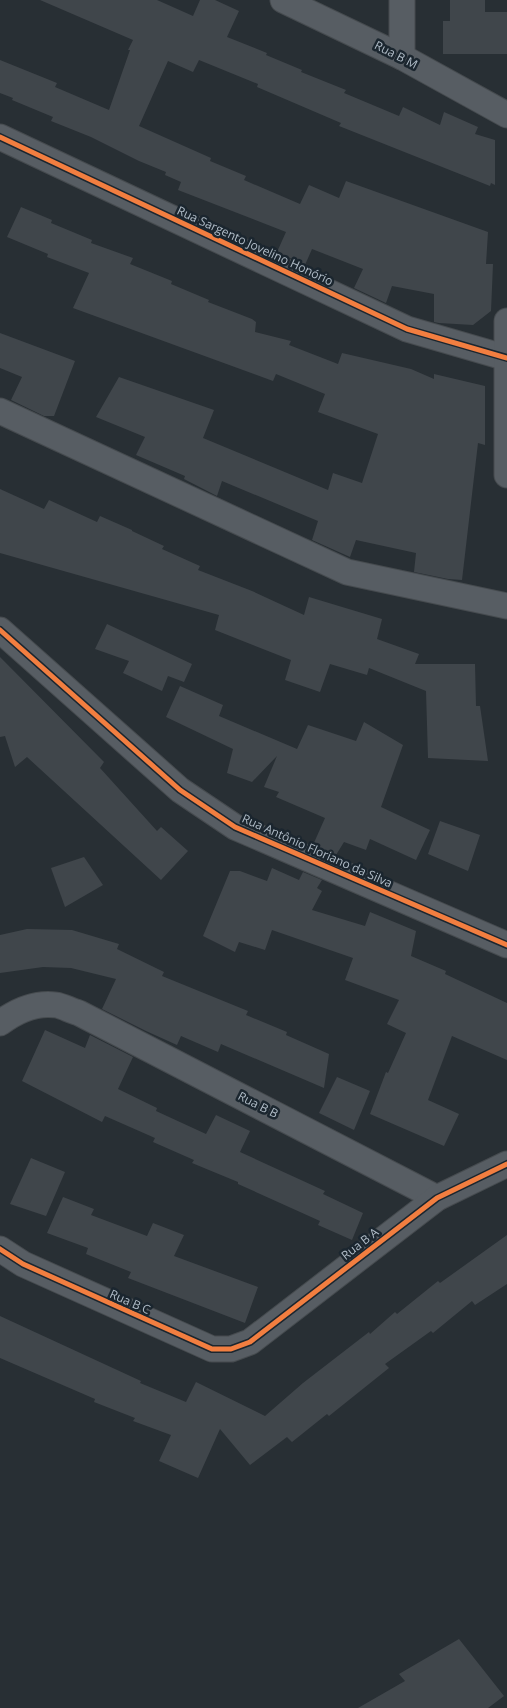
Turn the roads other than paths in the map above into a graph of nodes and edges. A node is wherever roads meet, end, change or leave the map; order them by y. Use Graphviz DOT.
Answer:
graph roads {
  1 [pos="283,0"];
  2 [pos="402,0"];
  3 [pos="402,58"];
  4 [pos="507,115"];
  5 [pos="0,137"];
  6 [pos="507,321"];
  7 [pos="507,358"];
  8 [pos="0,411"];
  9 [pos="507,475"];
  10 [pos="507,606"];
  11 [pos="0,630"];
  12 [pos="507,945"];
  13 [pos="0,1023"];
  14 [pos="507,1164"];
  15 [pos="437,1198"];
  16 [pos="0,1250"];
  17 [pos="231,1349"];
  1 -- 3 [label="street, Rua B M"];
  2 -- 3 [label="street"];
  3 -- 4 [label="street, Rua B M"];
  5 -- 7 [label="street, Rua Sargento Jovelino Honório"];
  6 -- 7 [label="street"];
  7 -- 9 [label="street"];
  8 -- 10 [label="street"];
  11 -- 12 [label="street, Rua Antônio Floriano da Silva"];
  13 -- 15 [label="street, Rua B B"];
  14 -- 15 [label="street, Rua B A"];
  15 -- 17 [label="street, Rua B A"];
  16 -- 17 [label="street, Rua B C"];
}
